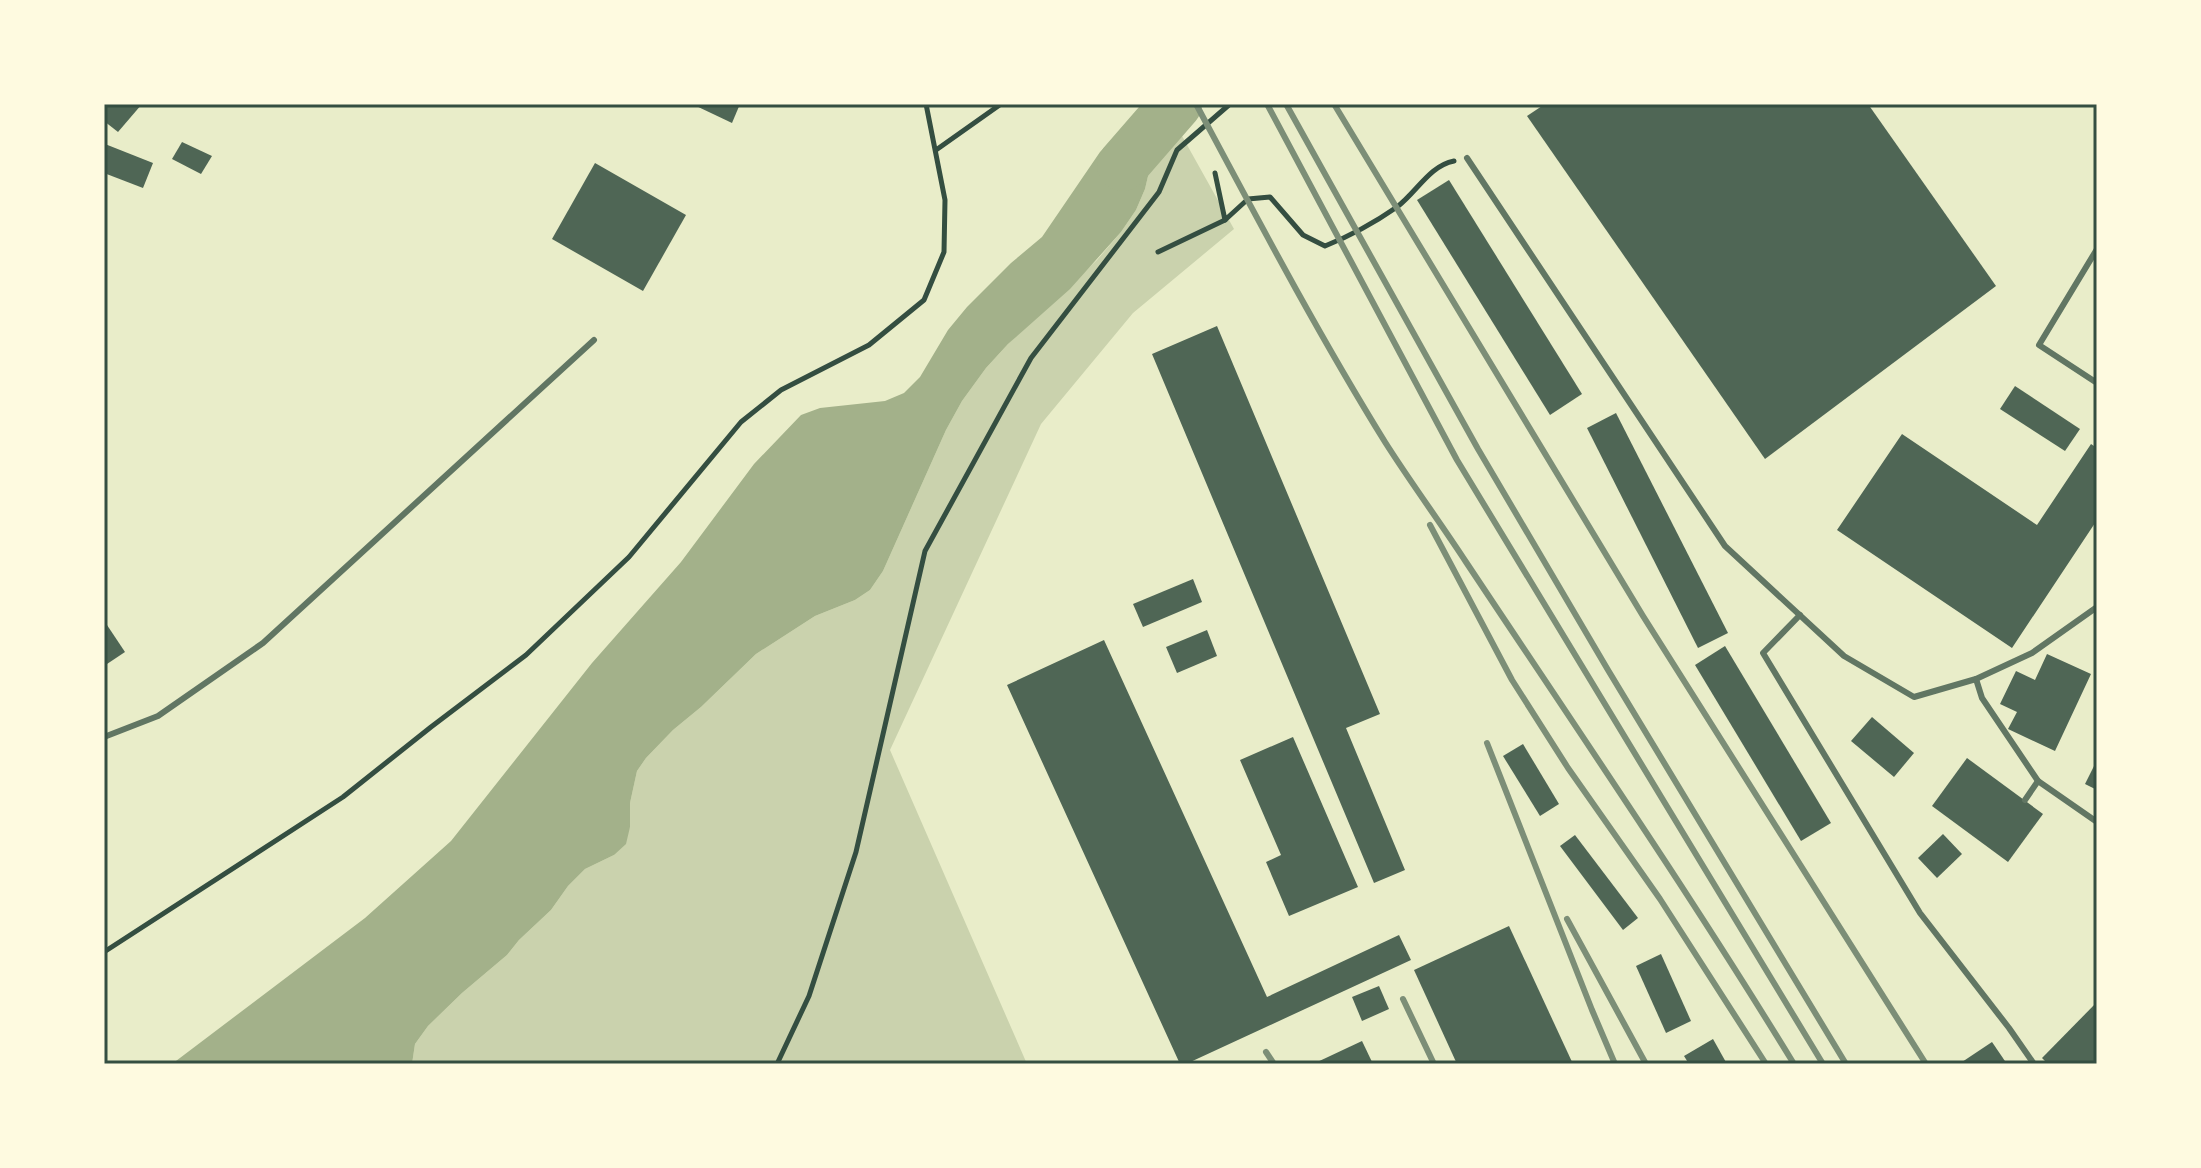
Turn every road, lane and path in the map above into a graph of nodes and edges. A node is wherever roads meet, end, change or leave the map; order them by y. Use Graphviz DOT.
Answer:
graph roads {
  1 [pos="926,104"];
  2 [pos="1001,104"];
  3 [pos="1230,104"];
  4 [pos="936,150"];
  5 [pos="1467,158"];
  6 [pos="1215,173"];
  7 [pos="1225,220"];
  8 [pos="2097,249"];
  9 [pos="1158,252"];
  10 [pos="594,340"];
  11 [pos="2097,383"];
  12 [pos="2097,607"];
  13 [pos="1800,615"];
  14 [pos="1976,679"];
  15 [pos="104,737"];
  16 [pos="2038,781"];
  17 [pos="2025,800"];
  18 [pos="2097,822"];
  19 [pos="104,952"];
  20 [pos="777,1064"];
  21 [pos="2034,1064"];
  1 -- 4 [label="path"];
  2 -- 4 [label="path"];
  3 -- 20 [label="path"];
  4 -- 19 [label="path"];
  5 -- 7 [label="path"];
  5 -- 13 [label="lane"];
  6 -- 7 [label="path"];
  7 -- 9 [label="path"];
  8 -- 11 [label="lane"];
  10 -- 15 [label="lane"];
  12 -- 14 [label="lane"];
  13 -- 14 [label="lane"];
  13 -- 21 [label="lane"];
  14 -- 16 [label="lane"];
  16 -- 17 [label="lane"];
  16 -- 18 [label="lane"];
}
